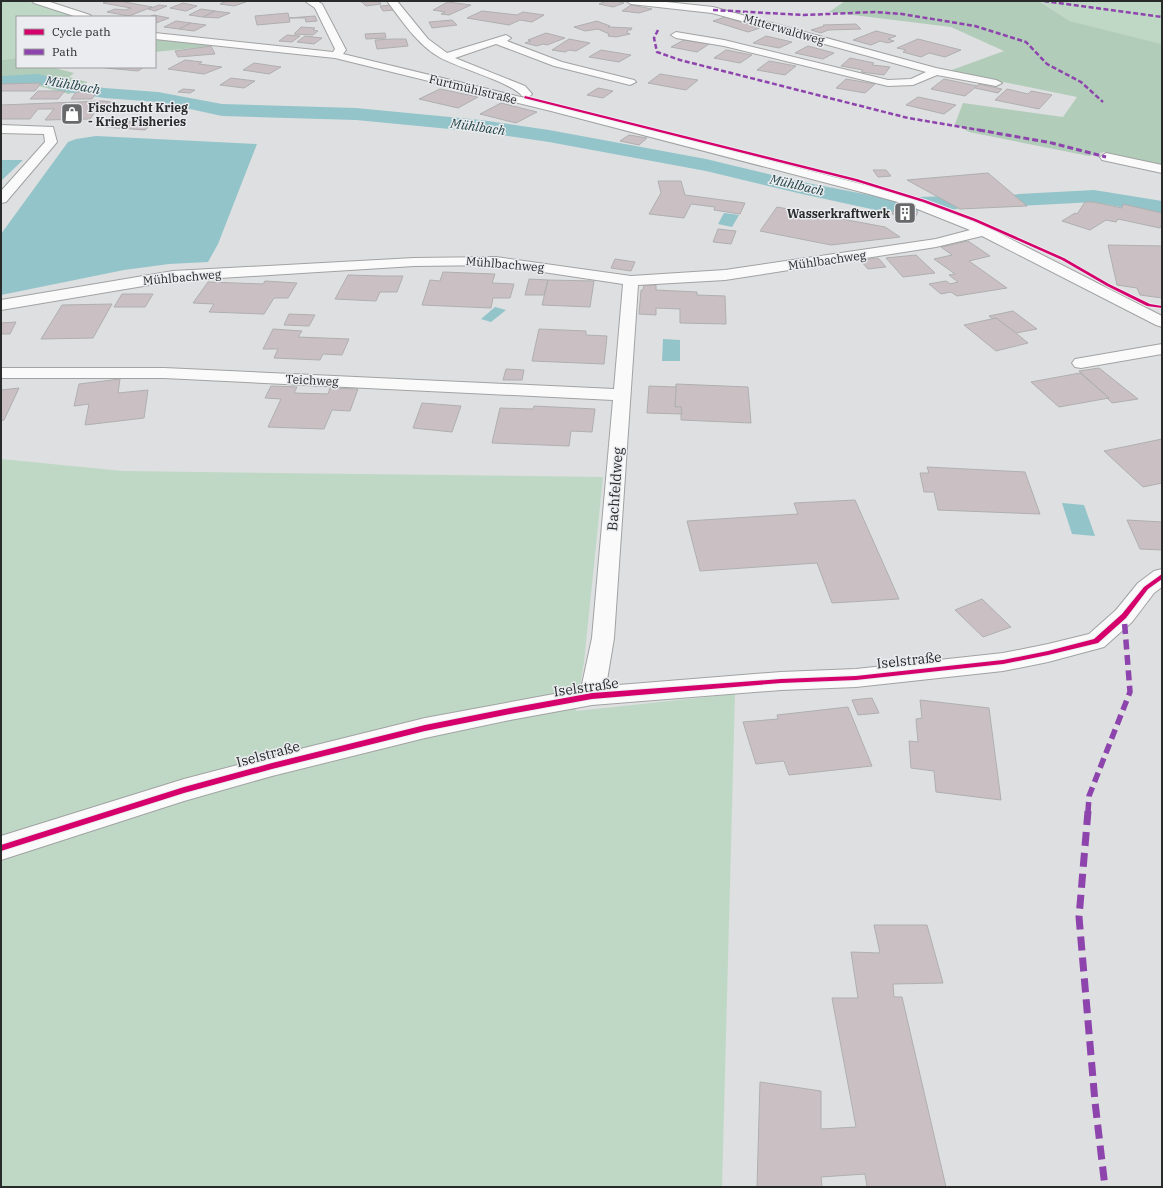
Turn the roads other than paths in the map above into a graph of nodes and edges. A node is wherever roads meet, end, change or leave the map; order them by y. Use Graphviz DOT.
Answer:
graph roads {
  1 [pos="37,1"];
  2 [pos="310,1"];
  3 [pos="392,1"];
  4 [pos="631,1"];
  5 [pos="84,16"];
  6 [pos="676,35"];
  7 [pos="156,36"];
  8 [pos="335,55"];
  9 [pos="446,58"];
  10 [pos="935,71"];
  11 [pos="630,82"];
  12 [pos="996,83"];
  13 [pos="520,100"];
  14 [pos="1,129"];
  15 [pos="1106,157"];
  16 [pos="1162,169"];
  17 [pos="1,199"];
  18 [pos="984,231"];
  19 [pos="631,281"];
  20 [pos="1,305"];
  21 [pos="1160,320"];
  22 [pos="1162,349"];
  23 [pos="1082,363"];
  24 [pos="1,373"];
  25 [pos="622,395"];
  26 [pos="1162,576"];
  27 [pos="592,696"];
  28 [pos="1,848"];
  1 -- 5 [label="street"];
  2 -- 8 [label="street"];
  3 -- 9 [label="street"];
  4 -- 10 [label="street, Mitterwaldweg"];
  6 -- 10 [label="street, Mitterwaldweg"];
  7 -- 8 [label="street, Furtmühlstraße"];
  8 -- 13 [label="street, Furtmühlstraße"];
  9 -- 11 [label="street"];
  9 -- 13 [label="street"];
  10 -- 12 [label="street, Mitterwaldweg"];
  13 -- 18 [label="street, Furtmühlstraße"];
  14 -- 17 [label="street"];
  15 -- 16 [label="street"];
  18 -- 19 [label="street, Mühlbachweg"];
  18 -- 21 [label="street, Furtmühlstraße"];
  19 -- 20 [label="street, Mühlbachweg"];
  19 -- 25 [label="street, Bachfeldweg"];
  22 -- 23 [label="street"];
  24 -- 25 [label="street, Teichweg"];
  25 -- 27 [label="street, Bachfeldweg"];
  26 -- 27 [label="street, Iselstraße"];
  27 -- 28 [label="street, Iselstraße"];
}
